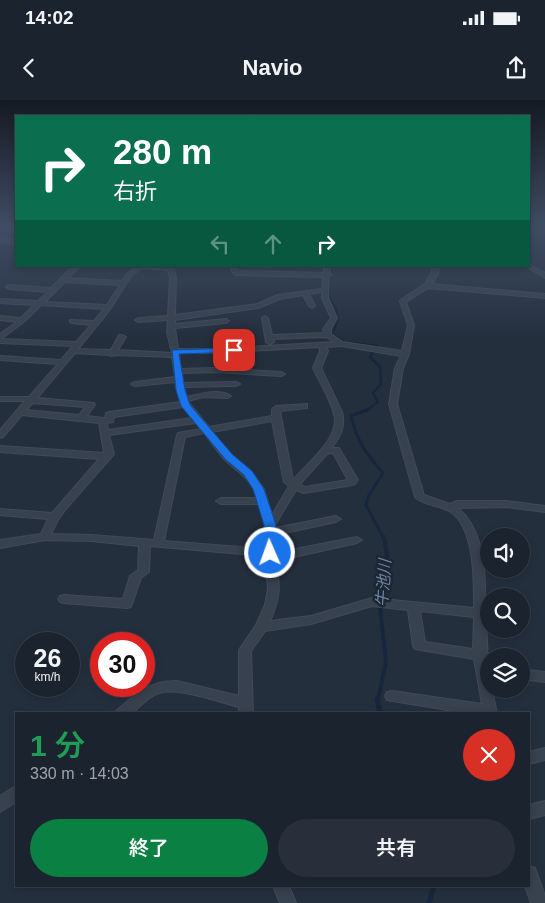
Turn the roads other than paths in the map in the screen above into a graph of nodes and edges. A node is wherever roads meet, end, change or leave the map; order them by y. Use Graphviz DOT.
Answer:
graph roads {
  1 [pos="76,267"];
  2 [pos="138,267"];
  3 [pos="171,267"];
  4 [pos="234,267"];
  5 [pos="327,267"];
  6 [pos="436,267"];
  7 [pos="530,267"];
  8 [pos="249,269"];
  9 [pos="328,275"];
  10 [pos="545,276"];
  11 [pos="64,280"];
  12 [pos="124,283"];
  13 [pos="429,286"];
  14 [pos="9,287"];
  15 [pos="53,290"];
  16 [pos="326,290"];
  17 [pos="305,292"];
  18 [pos="545,296"];
  19 [pos="0,301"];
  20 [pos="40,304"];
  21 [pos="312,306"];
  22 [pos="109,307"];
  23 [pos="0,318"];
  24 [pos="265,318"];
  25 [pos="23,320"];
  26 [pos="138,320"];
  27 [pos="72,321"];
  28 [pos="226,321"];
  29 [pos="171,322"];
  30 [pos="95,323"];
  31 [pos="52,334"];
  32 [pos="328,335"];
  33 [pos="122,337"];
  34 [pos="269,337"];
  35 [pos="1,338"];
  36 [pos="44,343"];
  37 [pos="342,344"];
  38 [pos="322,345"];
  39 [pos="272,347"];
  40 [pos="75,348"];
  41 [pos="175,353"];
  42 [pos="112,354"];
  43 [pos="405,354"];
  44 [pos="0,358"];
  45 [pos="64,362"];
  46 [pos="281,374"];
  47 [pos="179,378"];
  48 [pos="135,384"];
  49 [pos="236,384"];
  50 [pos="227,396"];
  51 [pos="0,398"];
  52 [pos="30,400"];
  53 [pos="184,402"];
  54 [pos="304,406"];
  55 [pos="19,412"];
  56 [pos="81,418"];
  57 [pos="276,418"];
  58 [pos="198,420"];
  59 [pos="103,422"];
  60 [pos="207,430"];
  61 [pos="1,433"];
  62 [pos="104,433"];
  63 [pos="0,449"];
  64 [pos="324,452"];
  65 [pos="106,457"];
  66 [pos="294,486"];
  67 [pos="262,501"];
  68 [pos="221,502"];
  69 [pos="451,507"];
  70 [pos="545,509"];
  71 [pos="0,512"];
  72 [pos="55,516"];
  73 [pos="336,519"];
  74 [pos="269,529"];
  75 [pos="45,537"];
  76 [pos="356,540"];
  77 [pos="145,543"];
  78 [pos="0,544"];
  79 [pos="158,544"];
  80 [pos="270,556"];
  81 [pos="64,599"];
  82 [pos="414,607"];
  83 [pos="480,612"];
  84 [pos="261,627"];
  85 [pos="480,656"];
  86 [pos="530,676"];
  87 [pos="545,678"];
  88 [pos="392,696"];
  89 [pos="488,698"];
  90 [pos="246,708"];
  91 [pos="124,712"];
  92 [pos="490,712"];
  93 [pos="545,754"];
  94 [pos="530,758"];
  95 [pos="15,794"];
  96 [pos="0,805"];
  97 [pos="545,808"];
  98 [pos="530,812"];
  99 [pos="530,877"];
  100 [pos="282,887"];
  101 [pos="288,903"];
  102 [pos="538,903"];
  1 -- 11 [label="street"];
  2 -- 3 [label="street"];
  2 -- 12 [label="street"];
  3 -- 29 [label="street"];
  4 -- 8 [label="street"];
  5 -- 9 [label="street"];
  6 -- 13 [label="street"];
  7 -- 10 [label="street"];
  8 -- 9 [label="street"];
  9 -- 16 [label="street"];
  11 -- 12 [label="street"];
  11 -- 15 [label="street"];
  12 -- 22 [label="street"];
  13 -- 18 [label="street"];
  13 -- 43 [label="street"];
  14 -- 15 [label="street"];
  15 -- 20 [label="street"];
  16 -- 17 [label="street"];
  16 -- 32 [label="street"];
  17 -- 21 [label="street"];
  17 -- 29 [label="street"];
  19 -- 20 [label="street"];
  20 -- 22 [label="street"];
  20 -- 25 [label="street"];
  22 -- 30 [label="street"];
  23 -- 25 [label="street"];
  24 -- 34 [label="street"];
  25 -- 35 [label="street"];
  26 -- 29 [label="street"];
  27 -- 30 [label="street"];
  28 -- 29 [label="street"];
  29 -- 41 [label="street"];
  30 -- 40 [label="street"];
  31 -- 36 [label="street"];
  32 -- 34 [label="street"];
  32 -- 37 [label="street"];
  33 -- 42 [label="street"];
  34 -- 39 [label="street"];
  35 -- 36 [label="street"];
  36 -- 40 [label="street"];
  37 -- 38 [label="street"];
  37 -- 43 [label="street"];
  38 -- 39 [label="street"];
  38 -- 64 [label="street"];
  39 -- 41 [label="street"];
  40 -- 42 [label="street"];
  40 -- 45 [label="street"];
  41 -- 42 [label="street"];
  41 -- 47 [label="street"];
  43 -- 69 [label="street"];
  44 -- 45 [label="street"];
  45 -- 52 [label="street"];
  46 -- 47 [label="street"];
  47 -- 48 [label="street"];
  47 -- 49 [label="street"];
  47 -- 53 [label="street"];
  50 -- 53 [label="street"];
  51 -- 52 [label="street"];
  52 -- 55 [label="street"];
  52 -- 56 [label="street"];
  53 -- 58 [label="street"];
  53 -- 59 [label="street"];
  54 -- 57 [label="street"];
  55 -- 56 [label="street"];
  55 -- 61 [label="street"];
  56 -- 59 [label="street"];
  57 -- 60 [label="street"];
  57 -- 66 [label="street"];
  58 -- 60 [label="street"];
  58 -- 62 [label="street"];
  59 -- 62 [label="street"];
  60 -- 67 [label="street"];
  60 -- 79 [label="street"];
  62 -- 65 [label="street"];
  63 -- 65 [label="street"];
  64 -- 66 [label="street"];
  64 -- 66 [label="street"];
  65 -- 72 [label="street"];
  66 -- 74 [label="street"];
  67 -- 68 [label="street"];
  67 -- 74 [label="street"];
  69 -- 70 [label="street"];
  69 -- 83 [label="street"];
  71 -- 72 [label="street"];
  72 -- 75 [label="street"];
  73 -- 74 [label="street"];
  74 -- 80 [label="street"];
  75 -- 77 [label="street"];
  75 -- 78 [label="street"];
  76 -- 80 [label="street"];
  77 -- 79 [label="street"];
  77 -- 81 [label="street"];
  79 -- 80 [label="street"];
  80 -- 84 [label="street"];
  82 -- 83 [label="street"];
  82 -- 84 [label="street"];
  82 -- 85 [label="street"];
  84 -- 90 [label="street"];
  86 -- 87 [label="street"];
  88 -- 92 [label="street"];
  89 -- 92 [label="street"];
  90 -- 91 [label="street"];
  93 -- 94 [label="street"];
  95 -- 96 [label="street"];
  97 -- 98 [label="street"];
  99 -- 102 [label="street"];
  100 -- 101 [label="street"];
}
